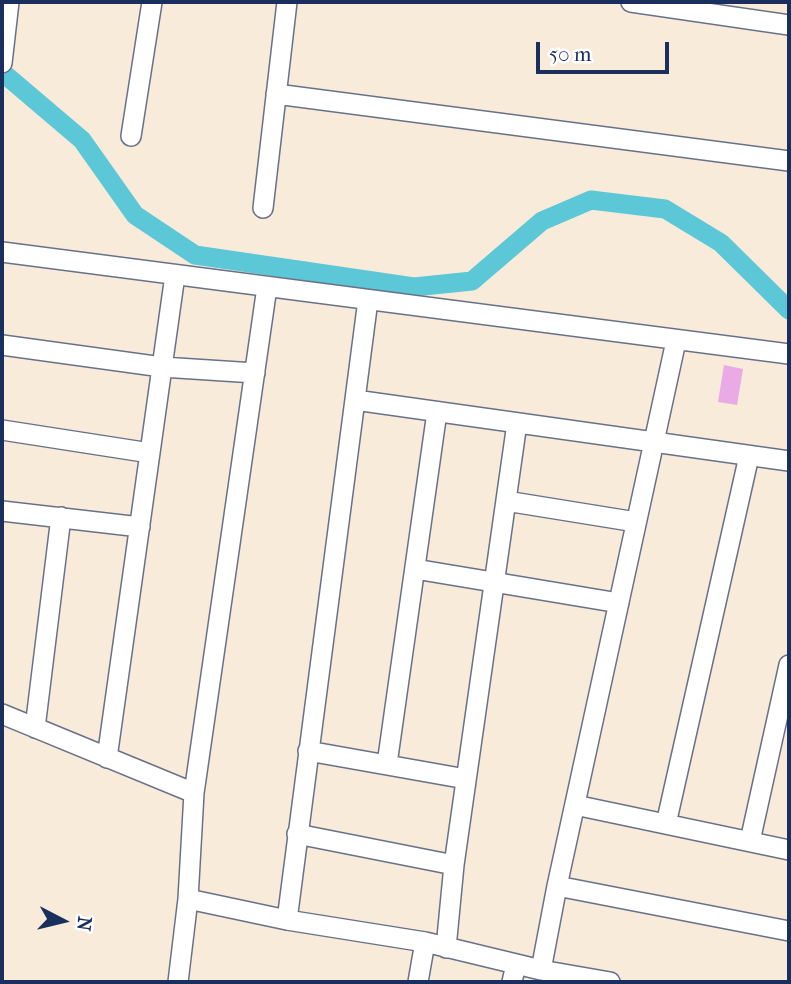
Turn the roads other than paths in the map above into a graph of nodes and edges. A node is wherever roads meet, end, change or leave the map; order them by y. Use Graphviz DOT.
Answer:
graph roads {
  1 [pos="9,2"];
  2 [pos="152,2"];
  3 [pos="287,2"];
  4 [pos="631,2"];
  5 [pos="691,6"];
  6 [pos="789,24"];
  7 [pos="2,63"];
  8 [pos="276,94"];
  9 [pos="131,136"];
  10 [pos="789,161"];
  11 [pos="263,208"];
  12 [pos="2,253"];
  13 [pos="175,275"];
  14 [pos="267,287"];
  15 [pos="368,300"];
  16 [pos="676,341"];
  17 [pos="2,345"];
  18 [pos="789,354"];
  19 [pos="162,366"];
  20 [pos="255,373"];
  21 [pos="355,400"];
  22 [pos="437,412"];
  23 [pos="517,424"];
  24 [pos="2,430"];
  25 [pos="654,443"];
  26 [pos="150,453"];
  27 [pos="748,456"];
  28 [pos="789,461"];
  29 [pos="506,501"];
  30 [pos="2,511"];
  31 [pos="61,517"];
  32 [pos="636,522"];
  33 [pos="140,527"];
  34 [pos="415,569"];
  35 [pos="495,582"];
  36 [pos="619,603"];
  37 [pos="789,665"];
  38 [pos="2,714"];
  39 [pos="35,728"];
  40 [pos="308,751"];
  41 [pos="107,758"];
  42 [pos="387,764"];
  43 [pos="466,779"];
  44 [pos="194,793"];
  45 [pos="575,804"];
  46 [pos="666,824"];
  47 [pos="297,834"];
  48 [pos="750,841"];
  49 [pos="789,850"];
  50 [pos="454,865"];
  51 [pos="557,886"];
  52 [pos="188,899"];
  53 [pos="288,920"];
  54 [pos="789,931"];
  55 [pos="425,942"];
  56 [pos="446,948"];
  57 [pos="541,970"];
  58 [pos="514,973"];
  59 [pos="178,982"];
  60 [pos="418,982"];
  61 [pos="610,982"];
  1 -- 7 [label="street"];
  2 -- 9 [label="street"];
  3 -- 8 [label="street"];
  4 -- 5 [label="street"];
  5 -- 6 [label="street"];
  8 -- 10 [label="street"];
  8 -- 11 [label="street"];
  12 -- 13 [label="street"];
  13 -- 14 [label="street"];
  13 -- 19 [label="street"];
  14 -- 15 [label="street"];
  14 -- 20 [label="street"];
  15 -- 16 [label="street"];
  15 -- 21 [label="street"];
  16 -- 18 [label="street"];
  16 -- 25 [label="street"];
  17 -- 19 [label="street"];
  19 -- 20 [label="street"];
  19 -- 26 [label="street"];
  20 -- 44 [label="street"];
  21 -- 22 [label="street"];
  21 -- 40 [label="street"];
  22 -- 23 [label="street"];
  22 -- 34 [label="street"];
  23 -- 25 [label="street"];
  23 -- 29 [label="street"];
  24 -- 26 [label="street"];
  25 -- 27 [label="street"];
  25 -- 32 [label="street"];
  26 -- 33 [label="street"];
  27 -- 28 [label="street"];
  27 -- 46 [label="street"];
  29 -- 32 [label="street"];
  29 -- 35 [label="street"];
  30 -- 31 [label="street"];
  31 -- 33 [label="street"];
  31 -- 39 [label="street"];
  32 -- 36 [label="street"];
  33 -- 41 [label="street"];
  34 -- 35 [label="street"];
  34 -- 42 [label="street"];
  35 -- 36 [label="street"];
  35 -- 43 [label="street"];
  36 -- 45 [label="street"];
  37 -- 48 [label="street"];
  38 -- 39 [label="street"];
  39 -- 41 [label="street"];
  40 -- 42 [label="street"];
  40 -- 47 [label="street"];
  41 -- 44 [label="street"];
  42 -- 43 [label="street"];
  43 -- 50 [label="street"];
  44 -- 52 [label="street"];
  45 -- 46 [label="street"];
  45 -- 51 [label="street"];
  46 -- 48 [label="street"];
  47 -- 50 [label="street"];
  47 -- 53 [label="street"];
  48 -- 49 [label="street"];
  50 -- 56 [label="street"];
  51 -- 54 [label="street"];
  51 -- 57 [label="street"];
  52 -- 53 [label="street"];
  52 -- 59 [label="street"];
  53 -- 55 [label="street"];
  55 -- 56 [label="street"];
  55 -- 60 [label="street"];
  56 -- 58 [label="street"];
  57 -- 58 [label="street"];
  57 -- 61 [label="street"];
}
